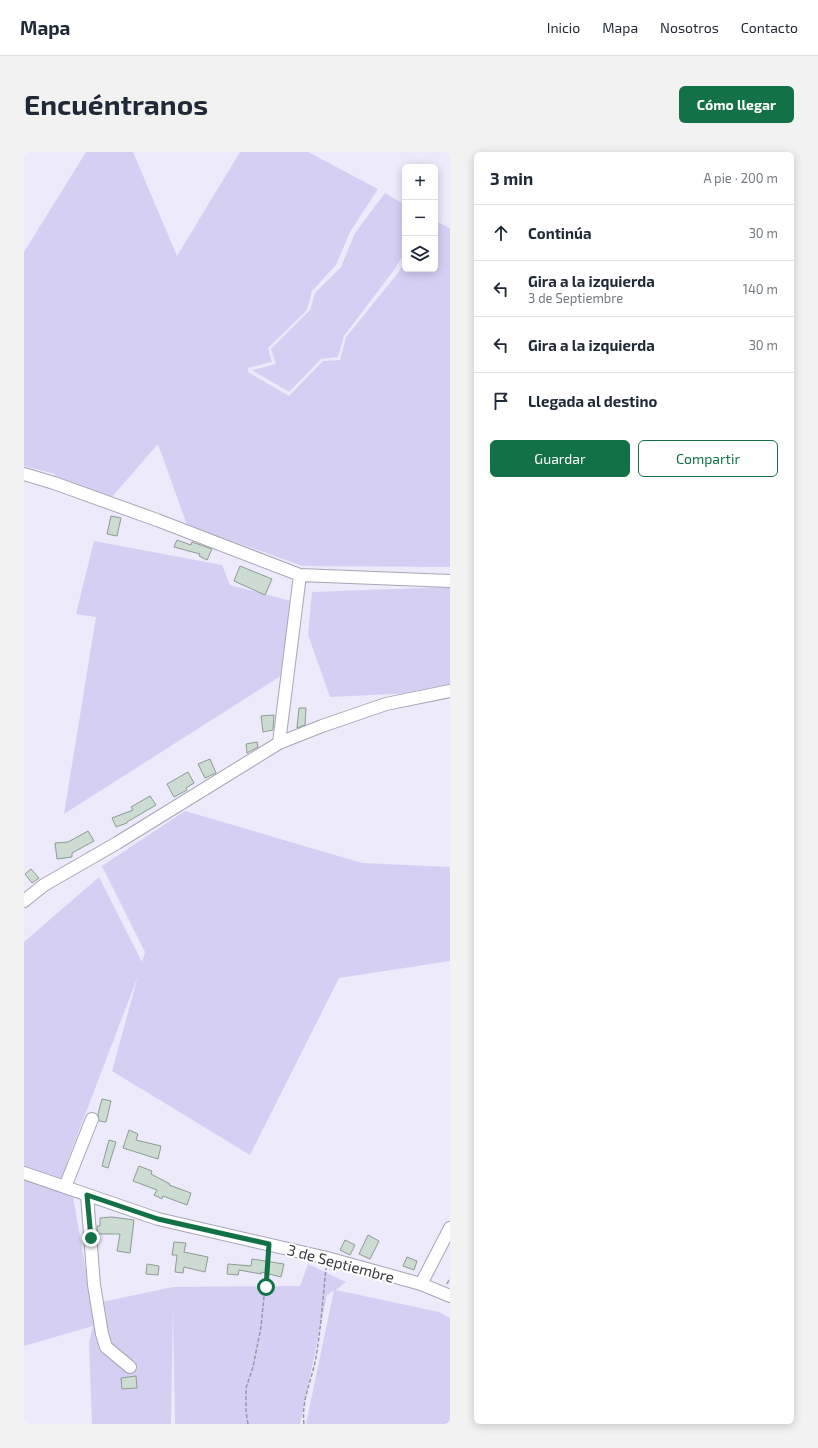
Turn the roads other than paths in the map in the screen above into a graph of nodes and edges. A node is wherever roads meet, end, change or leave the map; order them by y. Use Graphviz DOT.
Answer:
graph roads {
  1 [pos="24,474"];
  2 [pos="300,575"];
  3 [pos="450,581"];
  4 [pos="450,691"];
  5 [pos="279,743"];
  6 [pos="24,901"];
  7 [pos="92,1119"];
  8 [pos="24,1173"];
  9 [pos="65,1187"];
  10 [pos="87,1195"];
  11 [pos="450,1228"];
  12 [pos="421,1284"];
  13 [pos="450,1296"];
  14 [pos="130,1367"];
  1 -- 2 [label="street"];
  2 -- 3 [label="street"];
  2 -- 5 [label="street"];
  4 -- 5 [label="street"];
  5 -- 6 [label="street"];
  7 -- 9 [label="street"];
  8 -- 9 [label="street, 3 de Septiembre"];
  9 -- 10 [label="street, 3 de Septiembre"];
  10 -- 12 [label="street, 3 de Septiembre"];
  10 -- 14 [label="street"];
  11 -- 12 [label="street"];
  12 -- 13 [label="street, 3 de Septiembre"];
}
